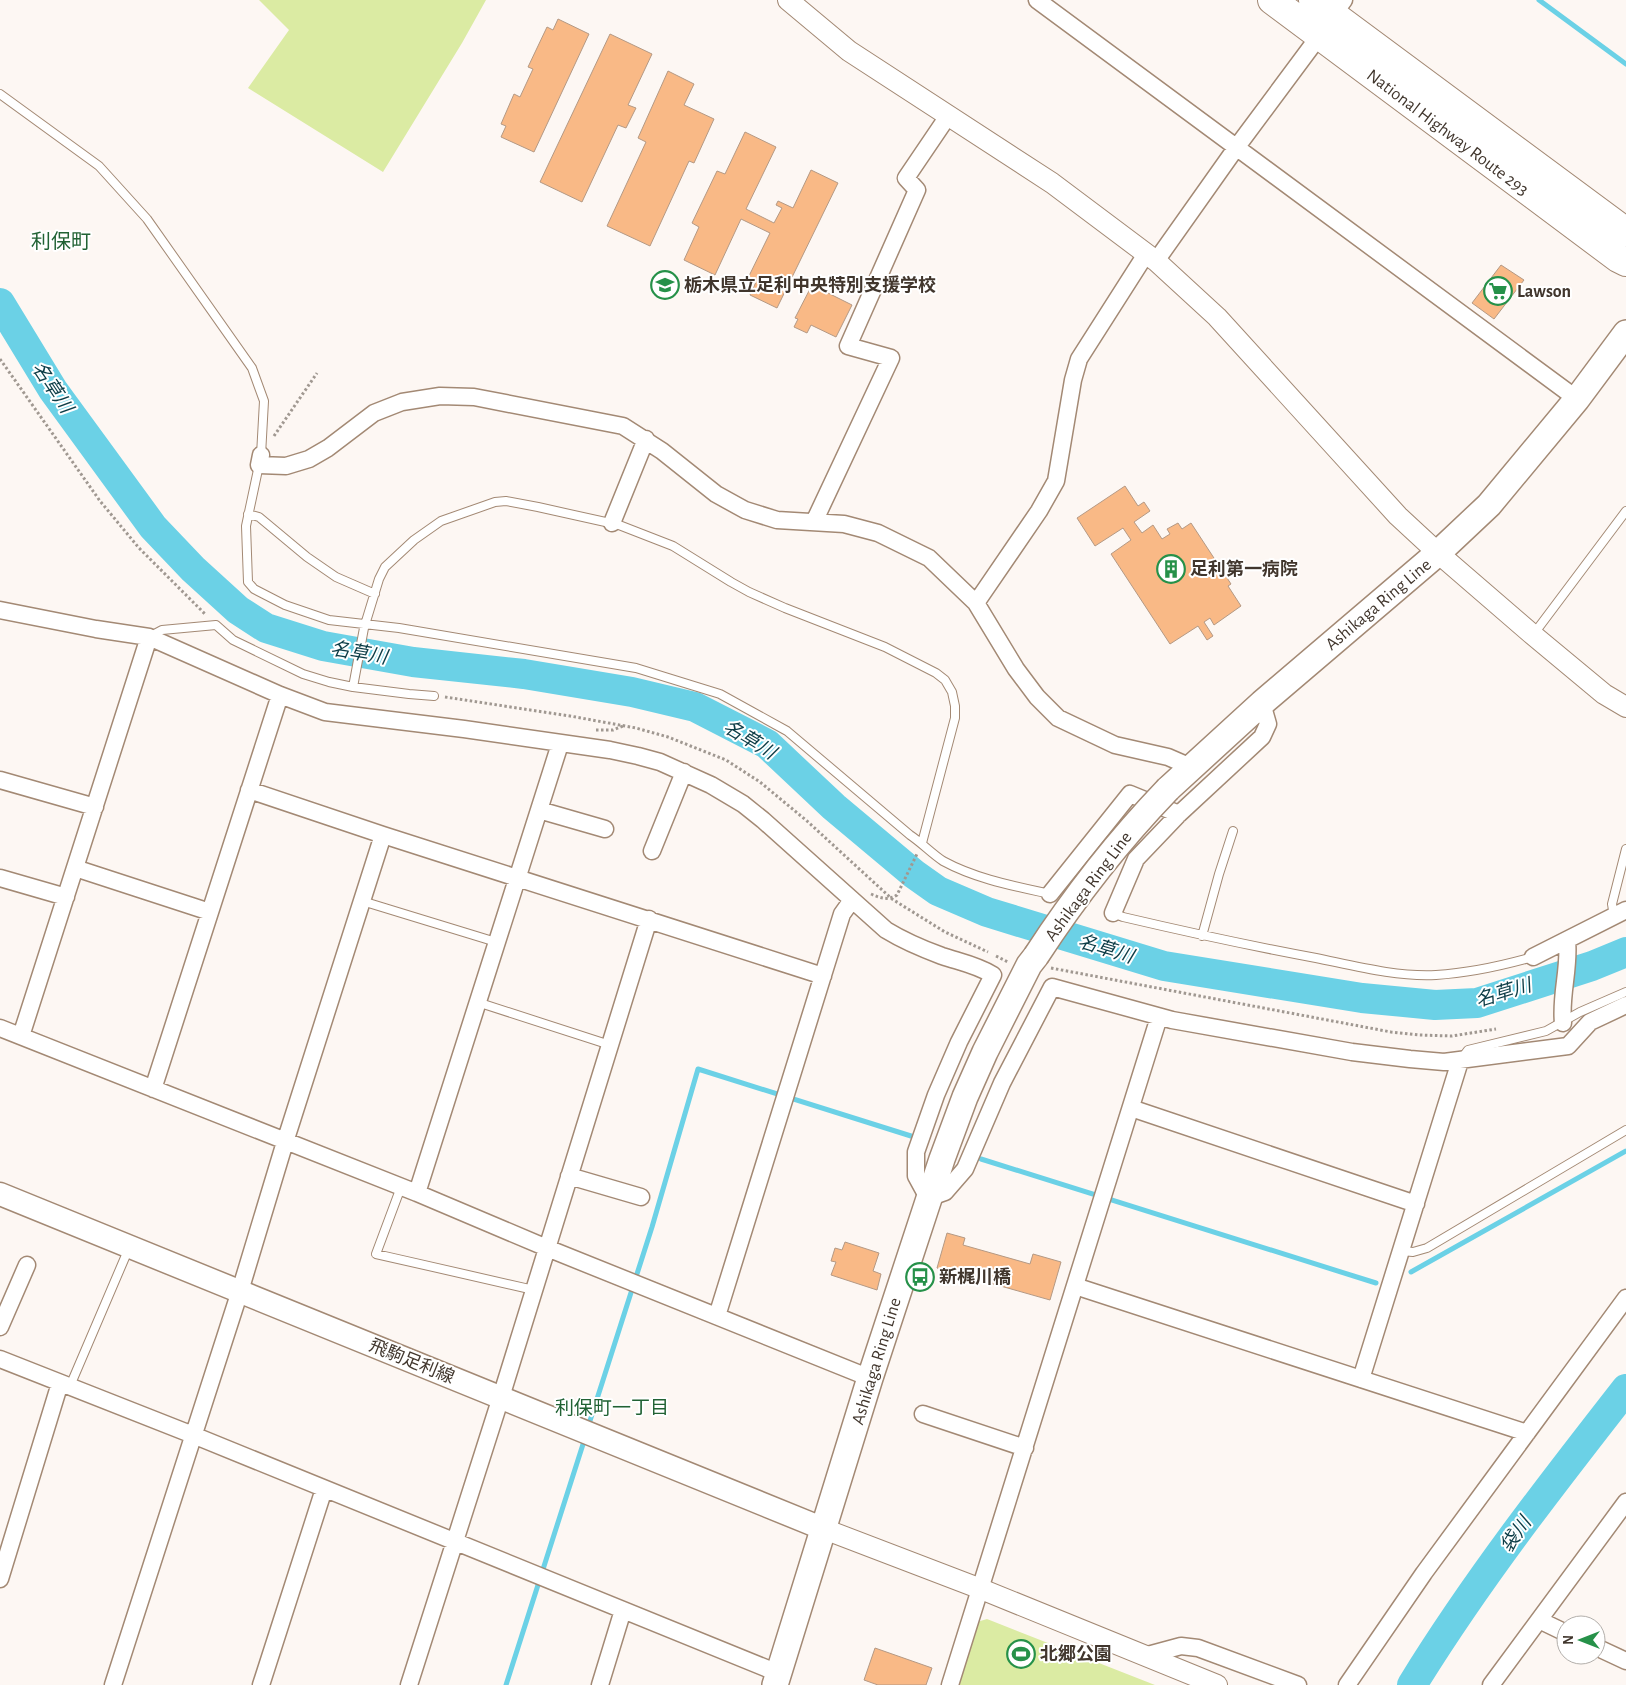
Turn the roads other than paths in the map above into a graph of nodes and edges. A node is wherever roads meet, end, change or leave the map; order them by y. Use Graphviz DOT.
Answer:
graph roads {
  1 [pos="788,0"];
  2 [pos="1037,0"];
  3 [pos="1272,0"];
  4 [pos="1328,13"];
  5 [pos="0,94"];
  6 [pos="948,116"];
  7 [pos="1236,148"];
  8 [pos="1626,232"];
  9 [pos="1151,258"];
  10 [pos="1626,262"];
  11 [pos="1626,333"];
  12 [pos="1577,398"];
  13 [pos="646,440"];
  14 [pos="260,460"];
  15 [pos="1626,511"];
  16 [pos="248,514"];
  17 [pos="814,522"];
  18 [pos="612,523"];
  19 [pos="1438,553"];
  20 [pos="374,594"];
  21 [pos="976,603"];
  22 [pos="1,614"];
  23 [pos="365,626"];
  24 [pos="1533,635"];
  25 [pos="149,637"];
  26 [pos="353,687"];
  27 [pos="280,695"];
  28 [pos="434,696"];
  29 [pos="1262,703"];
  30 [pos="1626,707"];
  31 [pos="560,744"];
  32 [pos="1191,768"];
  33 [pos="684,772"];
  34 [pos="0,780"];
  35 [pos="250,790"];
  36 [pos="95,807"];
  37 [pos="538,810"];
  38 [pos="1179,814"];
  39 [pos="605,829"];
  40 [pos="1233,832"];
  41 [pos="383,835"];
  42 [pos="921,846"];
  43 [pos="1626,849"];
  44 [pos="652,851"];
  45 [pos="75,868"];
  46 [pos="517,877"];
  47 [pos="0,878"];
  48 [pos="1050,894"];
  49 [pos="66,897"];
  50 [pos="852,900"];
  51 [pos="362,901"];
  52 [pos="210,912"];
  53 [pos="1113,913"];
  54 [pos="1620,913"];
  55 [pos="649,919"];
  56 [pos="1202,936"];
  57 [pos="496,942"];
  58 [pos="1567,946"];
  59 [pos="1533,958"];
  60 [pos="823,976"];
  61 [pos="1626,992"];
  62 [pos="477,1002"];
  63 [pos="1626,1005"];
  64 [pos="1160,1016"];
  65 [pos="1562,1016"];
  66 [pos="0,1028"];
  67 [pos="21,1036"];
  68 [pos="610,1045"];
  69 [pos="1460,1061"];
  70 [pos="153,1089"];
  71 [pos="1131,1108"];
  72 [pos="1626,1130"];
  73 [pos="285,1142"];
  74 [pos="569,1176"];
  75 [pos="401,1187"];
  76 [pos="416,1193"];
  77 [pos="0,1194"];
  78 [pos="641,1197"];
  79 [pos="928,1198"];
  80 [pos="1416,1204"];
  81 [pos="130,1247"];
  82 [pos="547,1248"];
  83 [pos="1401,1251"];
  84 [pos="27,1265"];
  85 [pos="1075,1286"];
  86 [pos="534,1290"];
  87 [pos="240,1291"];
  88 [pos="1626,1298"];
  89 [pos="717,1316"];
  90 [pos="0,1327"];
  91 [pos="0,1359"];
  92 [pos="870,1378"];
  93 [pos="1361,1379"];
  94 [pos="65,1384"];
  95 [pos="501,1397"];
  96 [pos="923,1414"];
  97 [pos="1527,1433"];
  98 [pos="192,1435"];
  99 [pos="1025,1448"];
  100 [pos="324,1489"];
  101 [pos="1626,1502"];
  102 [pos="824,1529"];
  103 [pos="454,1542"];
  104 [pos="0,1579"];
  105 [pos="981,1589"];
  106 [pos="623,1610"];
  107 [pos="1539,1620"];
  108 [pos="1556,1628"];
  109 [pos="1606,1652"];
  110 [pos="1144,1656"];
  111 [pos="1626,1661"];
  112 [pos="776,1679"];
  113 [pos="113,1685"];
  114 [pos="261,1685"];
  115 [pos="408,1685"];
  116 [pos="600,1685"];
  117 [pos="950,1685"];
  118 [pos="1217,1685"];
  119 [pos="1298,1685"];
  120 [pos="1348,1685"];
  121 [pos="1490,1685"];
  1 -- 6 [label="street"];
  2 -- 7 [label="street"];
  3 -- 4 [label="highway, National Highway Route 293"];
  4 -- 7 [label="street"];
  4 -- 8 [label="highway, National Highway Route 293"];
  4 -- 10 [label="highway, National Highway Route 293"];
  5 -- 14 [label="lane"];
  6 -- 9 [label="street"];
  6 -- 17 [label="street"];
  7 -- 9 [label="street"];
  7 -- 12 [label="street"];
  9 -- 19 [label="street"];
  9 -- 21 [label="street"];
  11 -- 12 [label="main road, Ashikaga Ring Line"];
  12 -- 19 [label="main road, Ashikaga Ring Line"];
  13 -- 14 [label="street"];
  13 -- 17 [label="street"];
  13 -- 18 [label="street"];
  14 -- 16 [label="lane"];
  15 -- 24 [label="lane"];
  16 -- 20 [label="lane"];
  16 -- 23 [label="lane"];
  17 -- 21 [label="street"];
  18 -- 20 [label="lane"];
  18 -- 42 [label="lane"];
  19 -- 24 [label="street"];
  19 -- 29 [label="main road, Ashikaga Ring Line"];
  20 -- 23 [label="lane"];
  21 -- 32 [label="street"];
  22 -- 25 [label="street"];
  23 -- 26 [label="lane"];
  23 -- 42 [label="lane"];
  24 -- 30 [label="street"];
  25 -- 26 [label="lane"];
  25 -- 27 [label="street"];
  25 -- 36 [label="street"];
  26 -- 28 [label="lane"];
  27 -- 31 [label="street"];
  27 -- 35 [label="street"];
  29 -- 32 [label="main road, Ashikaga Ring Line"];
  29 -- 38 [label="street"];
  31 -- 33 [label="street"];
  31 -- 37 [label="street"];
  32 -- 79 [label="main road, Ashikaga Ring Line, bridge"];
  33 -- 44 [label="street"];
  33 -- 50 [label="street"];
  34 -- 36 [label="street"];
  35 -- 41 [label="street"];
  35 -- 52 [label="street"];
  36 -- 45 [label="street"];
  37 -- 39 [label="street"];
  37 -- 46 [label="street"];
  38 -- 48 [label="street"];
  38 -- 53 [label="street"];
  40 -- 56 [label="lane"];
  41 -- 46 [label="street"];
  41 -- 51 [label="street"];
  42 -- 48 [label="lane"];
  43 -- 54 [label="lane"];
  45 -- 49 [label="street"];
  45 -- 52 [label="street"];
  46 -- 55 [label="street"];
  46 -- 57 [label="street"];
  47 -- 49 [label="street"];
  49 -- 67 [label="street"];
  50 -- 60 [label="street"];
  50 -- 79 [label="street"];
  51 -- 57 [label="lane"];
  51 -- 73 [label="street"];
  52 -- 70 [label="street"];
  53 -- 56 [label="lane"];
  54 -- 58 [label="street"];
  55 -- 60 [label="street"];
  55 -- 68 [label="street"];
  56 -- 59 [label="lane"];
  57 -- 62 [label="street"];
  58 -- 59 [label="street"];
  58 -- 65 [label="street"];
  60 -- 89 [label="street"];
  61 -- 65 [label="lane"];
  62 -- 68 [label="lane"];
  62 -- 76 [label="street"];
  63 -- 69 [label="street"];
  64 -- 69 [label="street"];
  64 -- 71 [label="street"];
  64 -- 79 [label="street"];
  65 -- 69 [label="lane"];
  66 -- 67 [label="street"];
  67 -- 70 [label="street"];
  68 -- 74 [label="street"];
  69 -- 80 [label="street"];
  70 -- 73 [label="street"];
  71 -- 80 [label="street"];
  71 -- 85 [label="street"];
  72 -- 83 [label="lane"];
  73 -- 75 [label="street"];
  73 -- 87 [label="street"];
  74 -- 78 [label="street"];
  74 -- 82 [label="street"];
  75 -- 76 [label="street"];
  75 -- 86 [label="lane"];
  76 -- 82 [label="street"];
  77 -- 81 [label="main road, 飛駒足利線"];
  79 -- 92 [label="main road, Ashikaga Ring Line"];
  80 -- 83 [label="street"];
  81 -- 87 [label="main road, 飛駒足利線"];
  81 -- 94 [label="lane"];
  82 -- 86 [label="street"];
  82 -- 89 [label="street"];
  83 -- 93 [label="street"];
  84 -- 90 [label="street"];
  85 -- 93 [label="street"];
  85 -- 99 [label="street"];
  86 -- 95 [label="street"];
  87 -- 95 [label="main road, 飛駒足利線"];
  87 -- 98 [label="street"];
  88 -- 97 [label="street"];
  89 -- 92 [label="street"];
  91 -- 94 [label="street"];
  92 -- 102 [label="main road, Ashikaga Ring Line"];
  93 -- 97 [label="street"];
  94 -- 98 [label="street"];
  94 -- 104 [label="street"];
  95 -- 102 [label="main road, 飛駒足利線"];
  95 -- 103 [label="street"];
  96 -- 99 [label="street"];
  97 -- 120 [label="street"];
  98 -- 100 [label="street"];
  98 -- 113 [label="street"];
  99 -- 105 [label="street"];
  100 -- 103 [label="street"];
  100 -- 114 [label="street"];
  101 -- 107 [label="street"];
  102 -- 105 [label="street"];
  102 -- 112 [label="main road, Ashikaga Ring Line"];
  103 -- 106 [label="street"];
  103 -- 115 [label="street"];
  105 -- 110 [label="street"];
  105 -- 117 [label="street"];
  106 -- 112 [label="street"];
  106 -- 116 [label="street"];
  107 -- 108 [label="street"];
  107 -- 121 [label="street"];
  109 -- 111 [label="street"];
  110 -- 118 [label="street"];
  110 -- 119 [label="street"];
}
